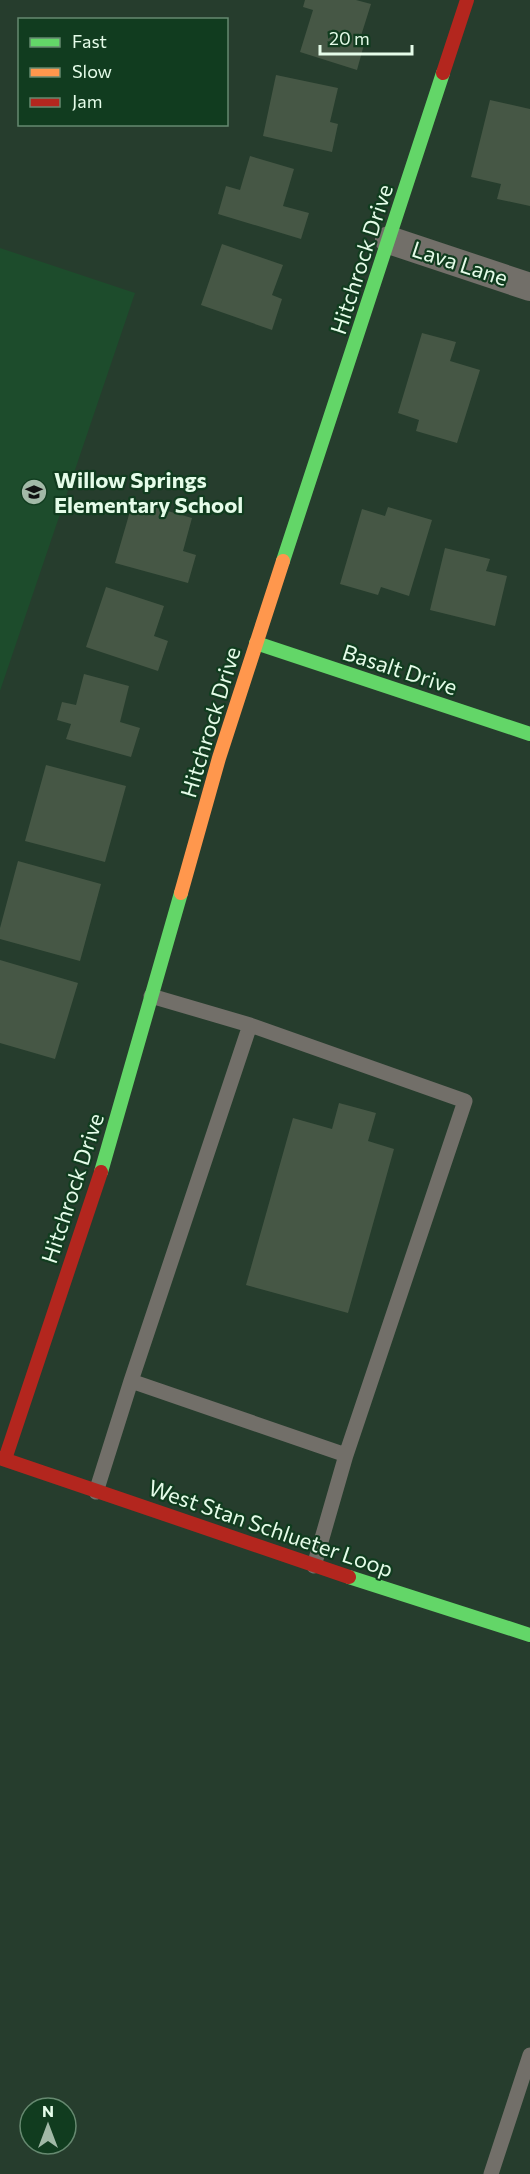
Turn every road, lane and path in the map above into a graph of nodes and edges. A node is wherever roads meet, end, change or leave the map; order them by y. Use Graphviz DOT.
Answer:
graph roads {
  1 [pos="467,0"];
  2 [pos="389,240"];
  3 [pos="530,287"];
  4 [pos="256,643"];
  5 [pos="530,734"];
  6 [pos="151,996"];
  7 [pos="250,1025"];
  8 [pos="131,1381"];
  9 [pos="346,1455"];
  10 [pos="2,1459"];
  11 [pos="96,1492"];
  12 [pos="314,1566"];
  13 [pos="530,1635"];
  14 [pos="530,2055"];
  15 [pos="491,2174"];
  1 -- 2 [label="street, Hitchrock Drive"];
  2 -- 3 [label="street, Lava Lane"];
  2 -- 4 [label="street, Hitchrock Drive"];
  4 -- 5 [label="street, Basalt Drive"];
  4 -- 6 [label="street, Hitchrock Drive"];
  6 -- 7 [label="lane"];
  6 -- 10 [label="street, Hitchrock Drive"];
  7 -- 8 [label="lane"];
  7 -- 9 [label="lane"];
  8 -- 9 [label="lane"];
  8 -- 11 [label="lane"];
  9 -- 12 [label="lane"];
  10 -- 11 [label="street, West Stan Schlueter Loop"];
  11 -- 12 [label="street, West Stan Schlueter Loop"];
  12 -- 13 [label="street, West Stan Schlueter Loop"];
  14 -- 15 [label="lane"];
}
